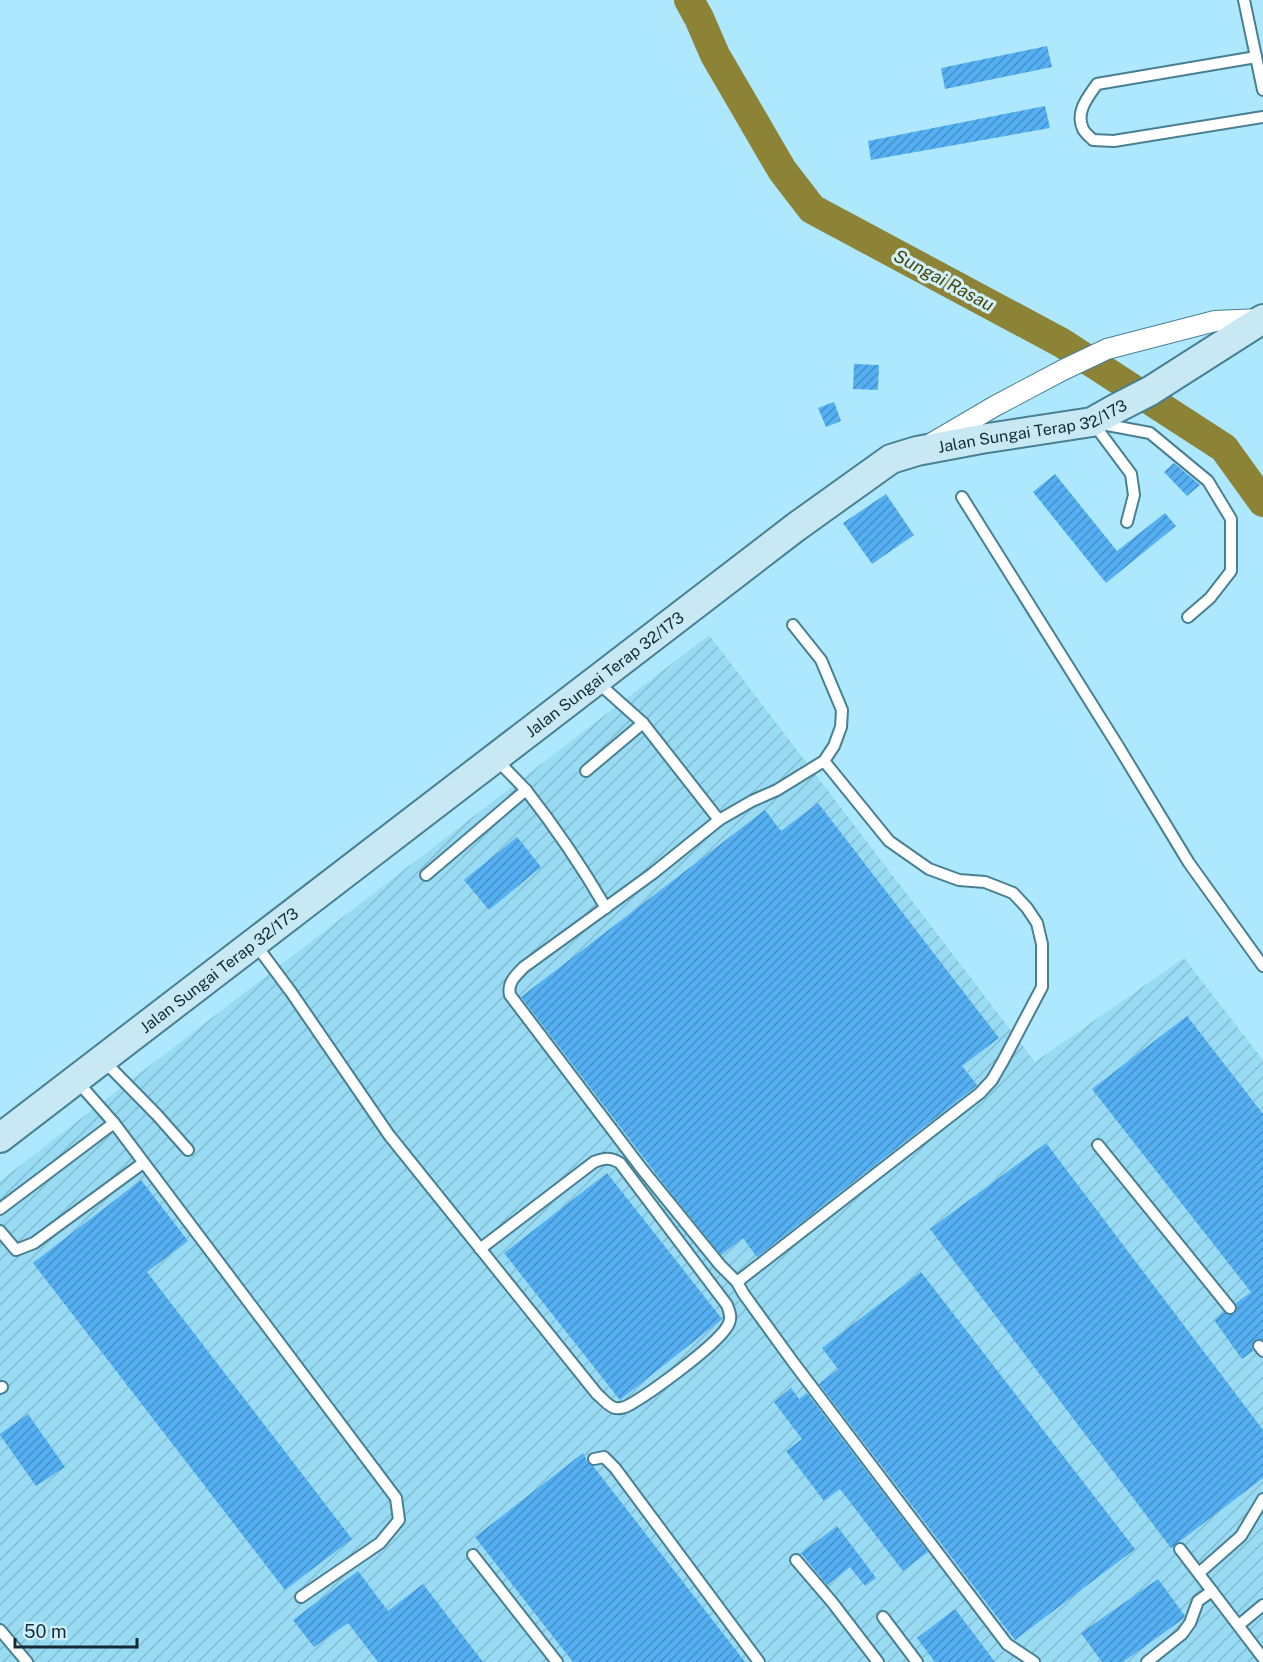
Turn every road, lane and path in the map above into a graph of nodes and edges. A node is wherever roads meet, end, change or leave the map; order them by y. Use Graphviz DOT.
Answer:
graph roads {
  1 [pos="1244,0"];
  2 [pos="1256,57"];
  3 [pos="1263,90"];
  4 [pos="1263,117"];
  5 [pos="1263,322"];
  6 [pos="1104,415"];
  7 [pos="917,451"];
  8 [pos="962,497"];
  9 [pos="1127,522"];
  10 [pos="1188,617"];
  11 [pos="793,625"];
  12 [pos="596,680"];
  13 [pos="643,723"];
  14 [pos="495,758"];
  15 [pos="824,761"];
  16 [pos="586,771"];
  17 [pos="526,790"];
  18 [pos="719,820"];
  19 [pos="426,875"];
  20 [pos="606,908"];
  21 [pos="254,943"];
  22 [pos="1263,966"];
  23 [pos="102,1060"];
  24 [pos="76,1080"];
  25 [pos="114,1123"];
  26 [pos="0,1138"];
  27 [pos="1098,1145"];
  28 [pos="188,1150"];
  29 [pos="143,1163"];
  30 [pos="0,1209"];
  31 [pos="0,1231"];
  32 [pos="480,1249"];
  33 [pos="737,1282"];
  34 [pos="1230,1308"];
  35 [pos="594,1459"];
  36 [pos="1263,1499"];
  37 [pos="1180,1549"];
  38 [pos="473,1555"];
  39 [pos="796,1560"];
  40 [pos="1199,1573"];
  41 [pos="1212,1591"];
  42 [pos="301,1597"];
  43 [pos="1263,1605"];
  44 [pos="883,1617"];
  45 [pos="1239,1625"];
  46 [pos="1,1633"];
  47 [pos="1261,1655"];
  48 [pos="755,1660"];
  49 [pos="27,1662"];
  50 [pos="557,1662"];
  51 [pos="878,1662"];
  52 [pos="917,1662"];
  53 [pos="1034,1662"];
  54 [pos="1147,1662"];
  1 -- 2 [label="lane"];
  2 -- 3 [label="lane"];
  2 -- 4 [label="lane"];
  5 -- 6 [label="street, Jalan Sungai Terap 32/173"];
  5 -- 7 [label="street"];
  6 -- 7 [label="street, Jalan Sungai Terap 32/173"];
  6 -- 9 [label="lane"];
  6 -- 10 [label="lane"];
  7 -- 12 [label="street, Jalan Sungai Terap 32/173"];
  8 -- 22 [label="lane"];
  11 -- 15 [label="lane"];
  12 -- 13 [label="lane"];
  12 -- 14 [label="street, Jalan Sungai Terap 32/173"];
  13 -- 16 [label="lane"];
  13 -- 18 [label="lane"];
  14 -- 17 [label="lane"];
  14 -- 21 [label="street, Jalan Sungai Terap 32/173"];
  15 -- 18 [label="lane"];
  15 -- 33 [label="lane"];
  17 -- 19 [label="lane"];
  17 -- 20 [label="lane"];
  18 -- 20 [label="lane"];
  20 -- 33 [label="lane"];
  21 -- 23 [label="street, Jalan Sungai Terap 32/173"];
  21 -- 32 [label="lane"];
  23 -- 24 [label="street, Jalan Sungai Terap 32/173"];
  23 -- 28 [label="lane"];
  24 -- 25 [label="lane"];
  24 -- 26 [label="street, Jalan Sungai Terap 32/173"];
  25 -- 29 [label="lane"];
  25 -- 30 [label="lane"];
  27 -- 34 [label="lane"];
  29 -- 31 [label="lane"];
  29 -- 42 [label="lane"];
  32 -- 32 [label="lane"];
  33 -- 53 [label="lane"];
  35 -- 48 [label="lane"];
  36 -- 40 [label="lane"];
  37 -- 40 [label="lane"];
  38 -- 50 [label="lane"];
  39 -- 51 [label="lane"];
  40 -- 41 [label="lane"];
  41 -- 45 [label="lane"];
  41 -- 54 [label="lane"];
  43 -- 45 [label="lane"];
  44 -- 52 [label="lane"];
  45 -- 47 [label="lane"];
  46 -- 49 [label="lane"];
}
